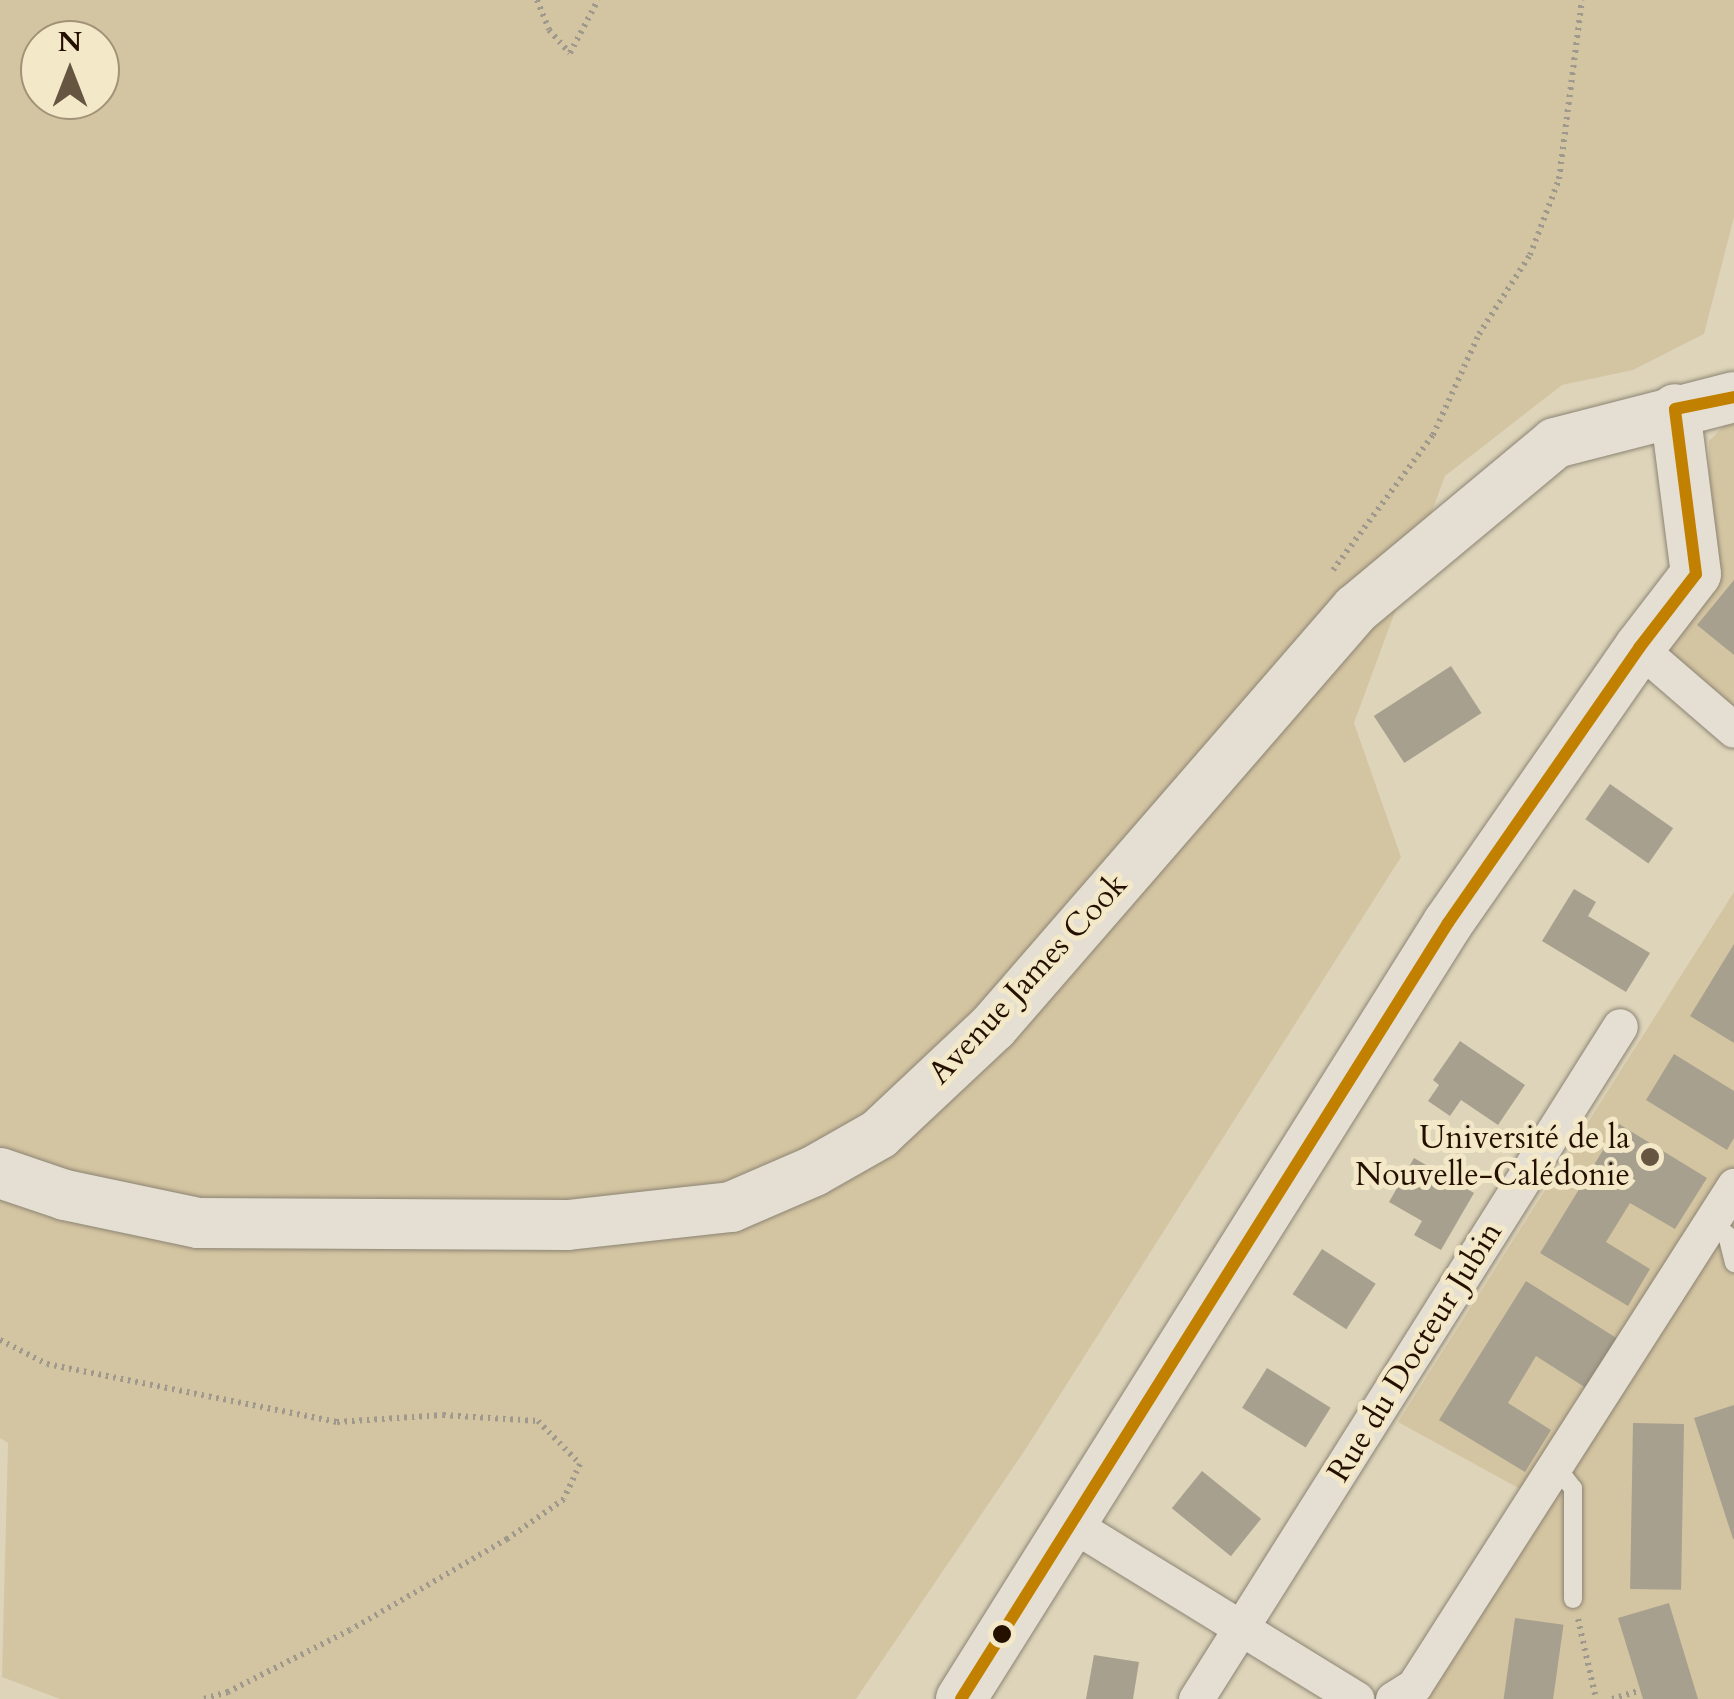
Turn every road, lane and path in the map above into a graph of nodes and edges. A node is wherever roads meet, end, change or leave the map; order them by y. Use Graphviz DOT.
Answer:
graph roads {
  1 [pos="537,0"];
  2 [pos="598,0"];
  3 [pos="1582,0"];
  4 [pos="1734,397"];
  5 [pos="1676,409"];
  6 [pos="1329,576"];
  7 [pos="1639,648"];
  8 [pos="1734,730"];
  9 [pos="1620,1026"];
  10 [pos="0,1173"];
  11 [pos="1734,1186"];
  12 [pos="1711,1224"];
  13 [pos="1734,1263"];
  14 [pos="0,1340"];
  15 [pos="1554,1464"];
  16 [pos="1072,1524"];
  17 [pos="1573,1598"];
  18 [pos="1242,1626"];
  19 [pos="1641,1690"];
  20 [pos="1396,1698"];
  21 [pos="204,1699"];
  22 [pos="961,1699"];
  23 [pos="1196,1699"];
  24 [pos="1357,1699"];
  25 [pos="1596,1699"];
  26 [pos="1612,1699"];
  1 -- 2 [label="path"];
  3 -- 6 [label="path"];
  4 -- 5 [label="main road, Avenue James Cook"];
  5 -- 7 [label="main road"];
  5 -- 10 [label="main road, Avenue James Cook"];
  7 -- 8 [label="street"];
  7 -- 16 [label="main road"];
  9 -- 18 [label="street, Rue du Docteur Jubin"];
  11 -- 12 [label="street"];
  12 -- 13 [label="lane"];
  12 -- 15 [label="street"];
  14 -- 21 [label="path"];
  15 -- 17 [label="lane"];
  15 -- 20 [label="street"];
  16 -- 18 [label="street"];
  16 -- 22 [label="main road"];
  17 -- 25 [label="path"];
  18 -- 23 [label="street, Rue du Docteur Jubin"];
  18 -- 24 [label="street"];
  19 -- 26 [label="path"];
}
